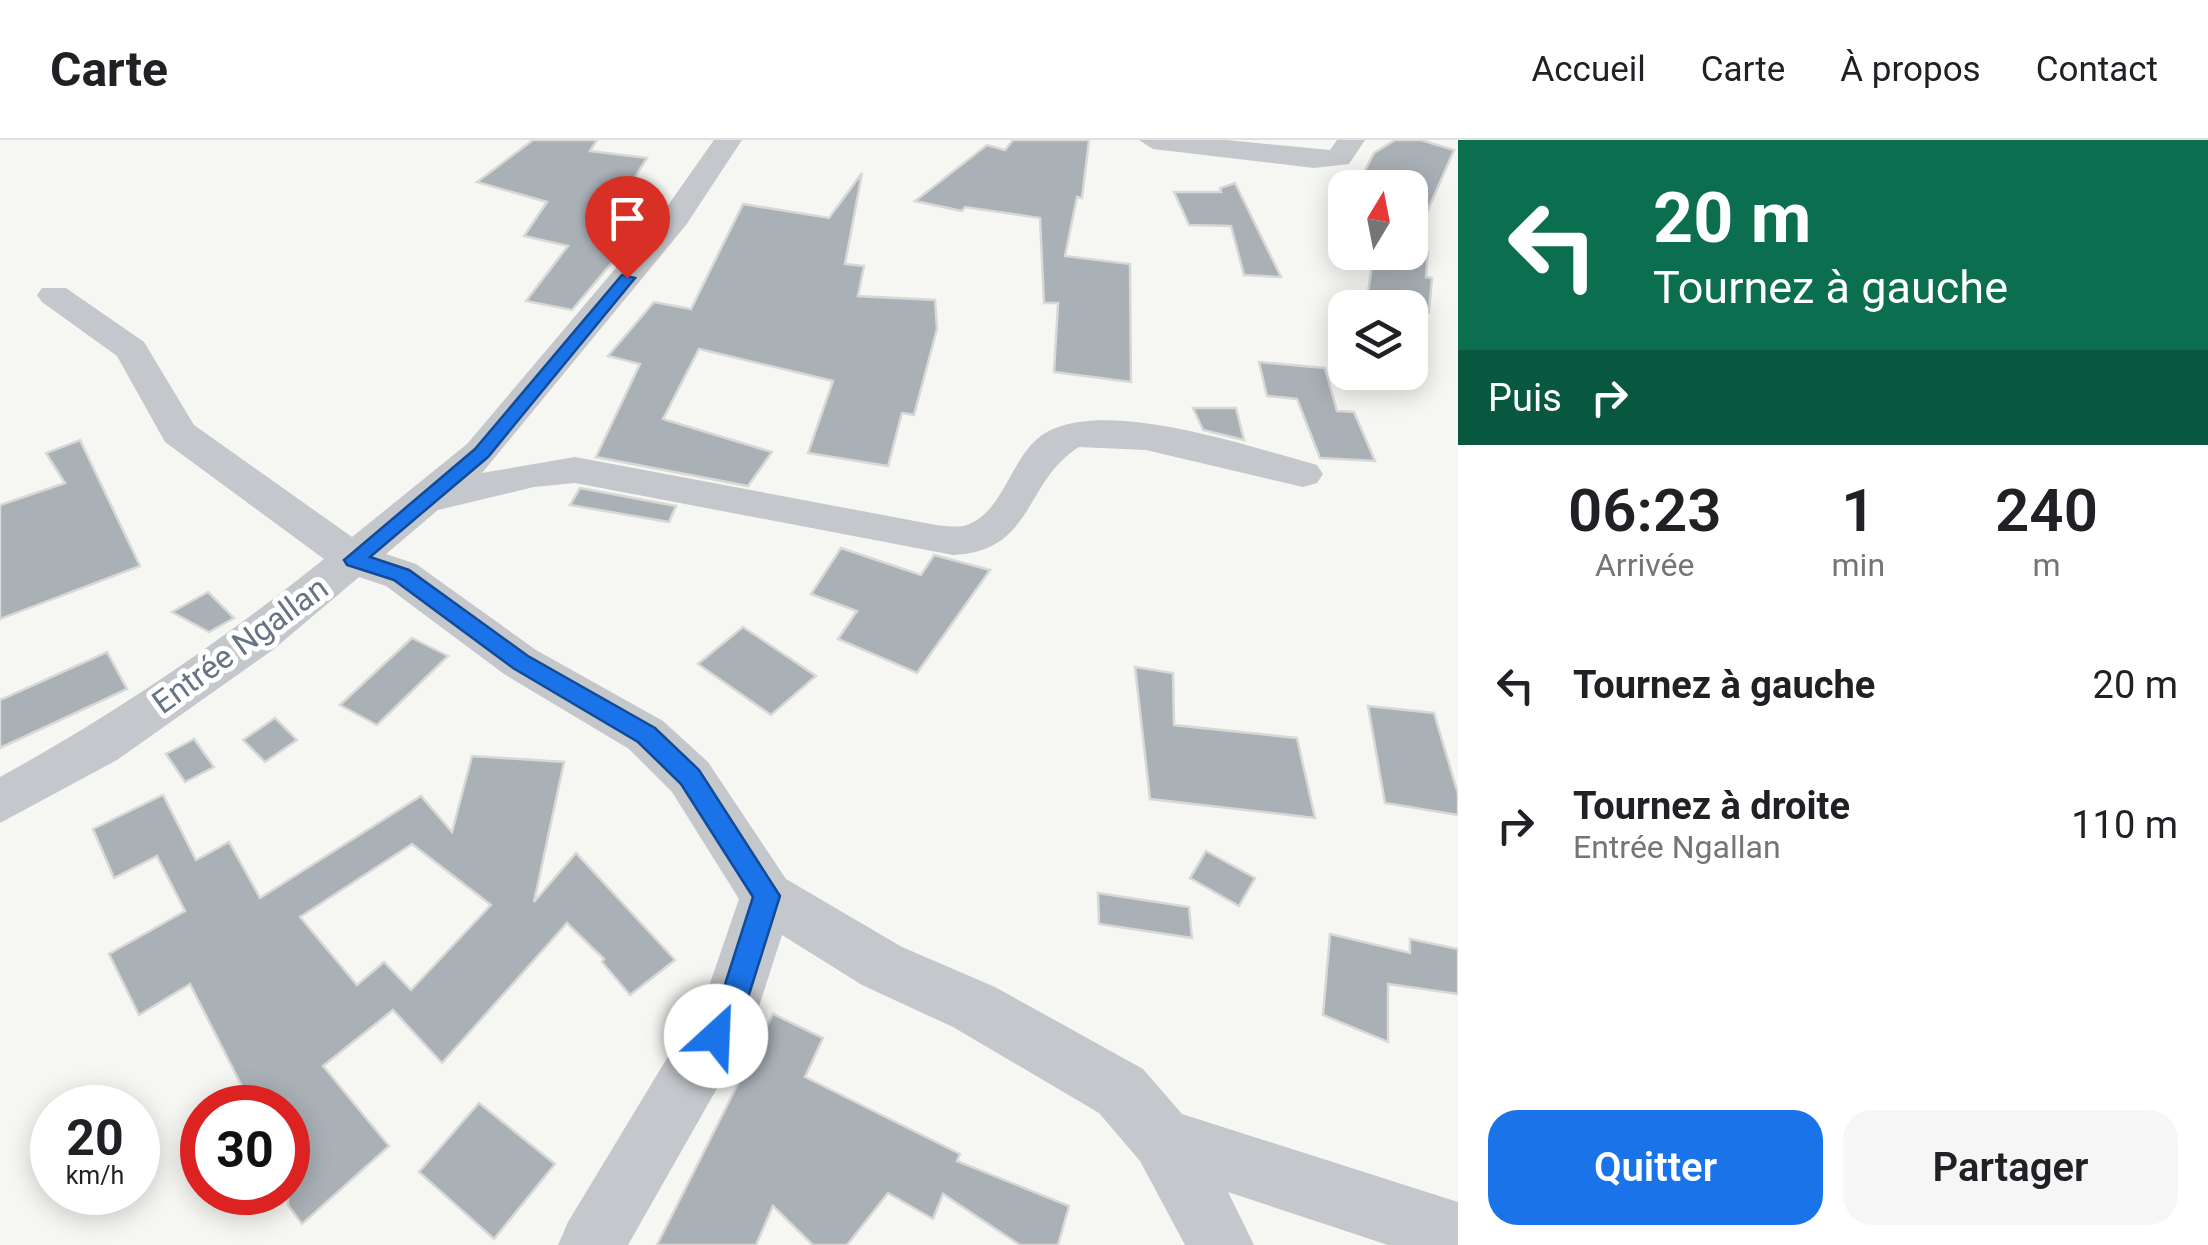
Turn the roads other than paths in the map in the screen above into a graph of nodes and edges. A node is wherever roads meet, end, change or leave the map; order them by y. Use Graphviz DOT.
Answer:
graph roads {
  1 [pos="728,140"];
  2 [pos="1153,140"];
  3 [pos="1351,140"];
  4 [pos="54,296"];
  5 [pos="1303,474"];
  6 [pos="429,499"];
  7 [pos="354,560"];
  8 [pos="0,802"];
  9 [pos="767,896"];
  10 [pos="1162,1139"];
  11 [pos="1458,1235"];
  12 [pos="591,1245"];
  13 [pos="1221,1245"];
  1 -- 6 [label="street, Entrée Ngallan"];
  2 -- 3 [label="street"];
  4 -- 7 [label="street"];
  5 -- 6 [label="street"];
  6 -- 7 [label="street, Entrée Ngallan"];
  7 -- 8 [label="street, Entrée Ngallan"];
  7 -- 9 [label="street"];
  9 -- 10 [label="street"];
  9 -- 12 [label="street"];
  10 -- 11 [label="street"];
  10 -- 13 [label="street"];
}
